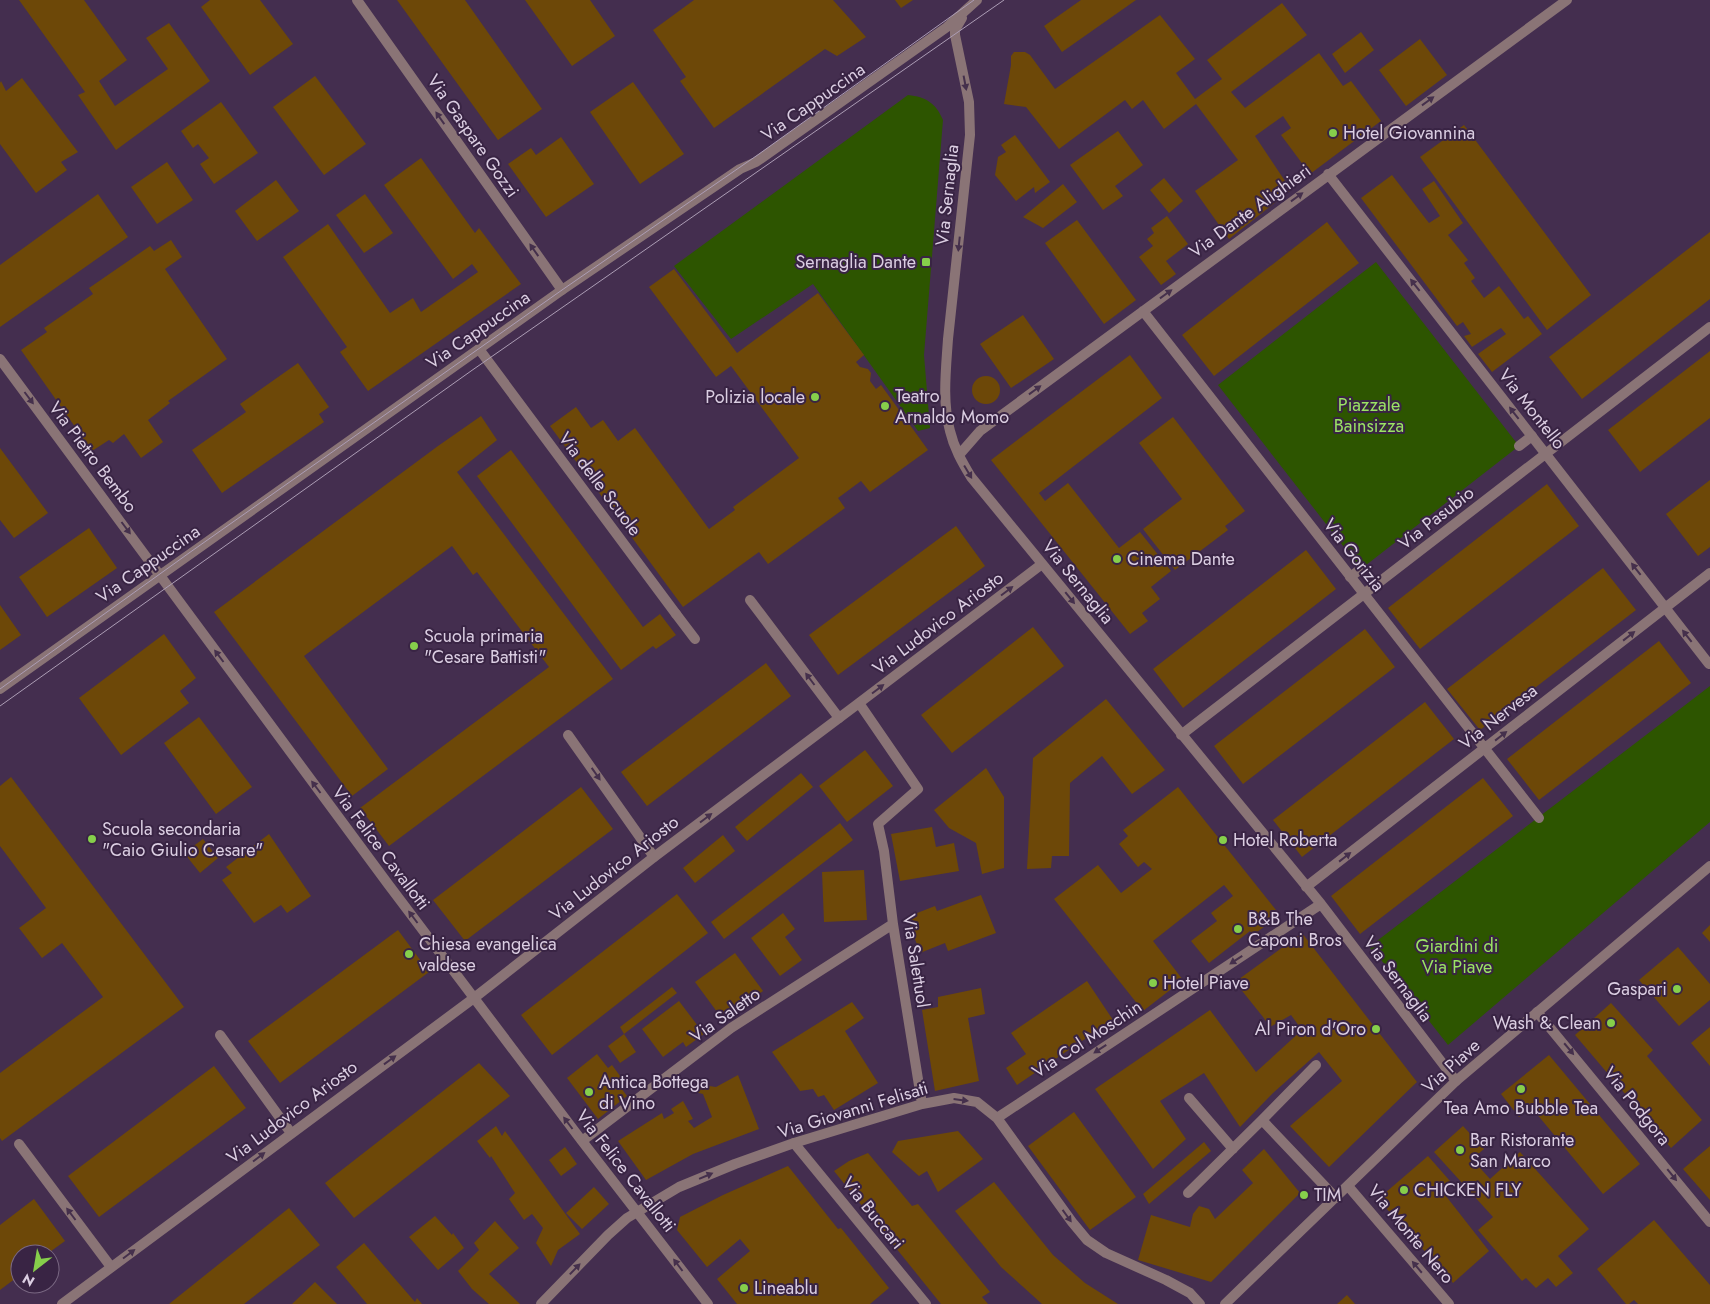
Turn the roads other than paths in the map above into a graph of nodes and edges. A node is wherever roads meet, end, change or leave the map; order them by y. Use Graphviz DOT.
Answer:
graph roads {
  1 [pos="357,0"];
  2 [pos="978,0"];
  3 [pos="1567,0"];
  4 [pos="967,11"];
  5 [pos="1328,174"];
  6 [pos="562,290"];
  7 [pos="1143,311"];
  8 [pos="1710,327"];
  9 [pos="479,349"];
  10 [pos="0,359"];
  11 [pos="1532,436"];
  12 [pos="1519,446"];
  13 [pos="1546,453"];
  14 [pos="958,455"];
  15 [pos="1042,564"];
  16 [pos="1361,569"];
  17 [pos="1710,573"];
  18 [pos="160,575"];
  19 [pos="1350,576"];
  20 [pos="1364,594"];
  21 [pos="750,600"];
  22 [pos="1665,608"];
  23 [pos="695,640"];
  24 [pos="1709,664"];
  25 [pos="0,690"];
  26 [pos="859,704"];
  27 [pos="839,718"];
  28 [pos="568,735"];
  29 [pos="1181,735"];
  30 [pos="1484,749"];
  31 [pos="1539,818"];
  32 [pos="654,857"];
  33 [pos="1710,866"];
  34 [pos="1306,887"];
  35 [pos="1321,904"];
  36 [pos="893,924"];
  37 [pos="474,998"];
  38 [pos="1537,1012"];
  39 [pos="220,1035"];
  40 [pos="1316,1065"];
  41 [pos="1456,1081"];
  42 [pos="1189,1098"];
  43 [pos="922,1104"];
  44 [pos="997,1118"];
  45 [pos="1262,1120"];
  46 [pos="291,1133"];
  47 [pos="582,1141"];
  48 [pos="794,1143"];
  49 [pos="19,1144"];
  50 [pos="1233,1148"];
  51 [pos="1348,1186"];
  52 [pos="1188,1193"];
  53 [pos="1336,1198"];
  54 [pos="636,1212"];
  55 [pos="1710,1222"];
  56 [pos="111,1267"];
  57 [pos="62,1304"];
  58 [pos="541,1304"];
  59 [pos="708,1304"];
  60 [pos="926,1304"];
  61 [pos="1200,1304"];
  62 [pos="1226,1304"];
  63 [pos="1449,1304"];
  6 -- 1 [label="street, Via Gaspare Gozzi, one-way"];
  2 -- 4 [label="street, Via Cappuccina"];
  5 -- 3 [label="street, Via Dante Alighieri, one-way"];
  4 -- 6 [label="street, Via Cappuccina"];
  4 -- 14 [label="street, Via Sernaglia, one-way"];
  7 -- 5 [label="street, Via Dante Alighieri, one-way"];
  11 -- 5 [label="street, Via Montello, one-way"];
  6 -- 9 [label="street, Via Cappuccina"];
  14 -- 7 [label="street, Via Dante Alighieri, one-way"];
  7 -- 19 [label="street, Via Gorizia"];
  8 -- 13 [label="street, Via Pasubio"];
  9 -- 18 [label="street, Via Cappuccina"];
  9 -- 23 [label="street, Via delle Scuole"];
  10 -- 18 [label="street, Via Pietro Bembo, one-way"];
  11 -- 12 [label="street"];
  11 -- 13 [label="street, Via Montello"];
  13 -- 20 [label="street, Via Pasubio"];
  22 -- 13 [label="street, Via Montello, one-way"];
  14 -- 15 [label="street, Via Sernaglia, one-way"];
  26 -- 15 [label="street, Via Ludovico Ariosto, one-way"];
  15 -- 29 [label="street, Via Sernaglia, one-way"];
  16 -- 19 [label="street"];
  17 -- 22 [label="street, Via Nervesa"];
  18 -- 25 [label="street, Via Cappuccina"];
  37 -- 18 [label="street, Via Felice Cavallotti, one-way"];
  19 -- 20 [label="street, Via Gorizia"];
  20 -- 29 [label="street, Via Pasubio"];
  20 -- 30 [label="street, Via Gorizia"];
  27 -- 21 [label="street, one-way"];
  24 -- 22 [label="street, Via Montello, one-way"];
  30 -- 22 [label="street, Via Nervesa, one-way"];
  26 -- 27 [label="street, Via Ludovico Ariosto"];
  26 -- 36 [label="street, Via Salettuol"];
  32 -- 27 [label="street, Via Ludovico Ariosto, one-way"];
  28 -- 32 [label="street, one-way"];
  29 -- 34 [label="street, Via Sernaglia"];
  30 -- 31 [label="street, Via Gorizia"];
  34 -- 30 [label="street, Via Nervesa, one-way"];
  32 -- 37 [label="street, Via Ludovico Ariosto"];
  33 -- 38 [label="street, Via Piave"];
  34 -- 35 [label="street, Via Sernaglia"];
  35 -- 41 [label="street, Via Sernaglia"];
  35 -- 44 [label="street, Via Col Moschin, one-way"];
  36 -- 43 [label="street, Via Salettuol"];
  36 -- 47 [label="street, Via Saletto"];
  46 -- 37 [label="street, Via Ludovico Ariosto, one-way"];
  47 -- 37 [label="street, Via Felice Cavallotti, one-way"];
  38 -- 41 [label="street, Via Piave"];
  38 -- 55 [label="street, Via Podgora, one-way"];
  39 -- 46 [label="street"];
  40 -- 45 [label="street"];
  41 -- 51 [label="street, Via Piave"];
  42 -- 50 [label="street"];
  43 -- 44 [label="street, Via Giovanni Felisati, one-way"];
  43 -- 48 [label="street, Via Giovanni Felisati"];
  44 -- 61 [label="street, Via Giovanni Felisati, one-way"];
  45 -- 50 [label="street"];
  45 -- 53 [label="street"];
  56 -- 46 [label="street, Via Ludovico Ariosto, one-way"];
  47 -- 54 [label="street, Via Felice Cavallotti"];
  54 -- 48 [label="street, Via Giovanni Felisati, one-way"];
  48 -- 60 [label="street, Via Buccari"];
  56 -- 49 [label="street, one-way"];
  50 -- 52 [label="street"];
  51 -- 53 [label="street, Via Piave"];
  63 -- 51 [label="street, Via Monte Nero, one-way"];
  53 -- 62 [label="street, Via Piave"];
  58 -- 54 [label="street, Via Giovanni Felisati, one-way"];
  59 -- 54 [label="street, Via Felice Cavallotti, one-way"];
  56 -- 57 [label="street, Via Ludovico Ariosto"];
}
